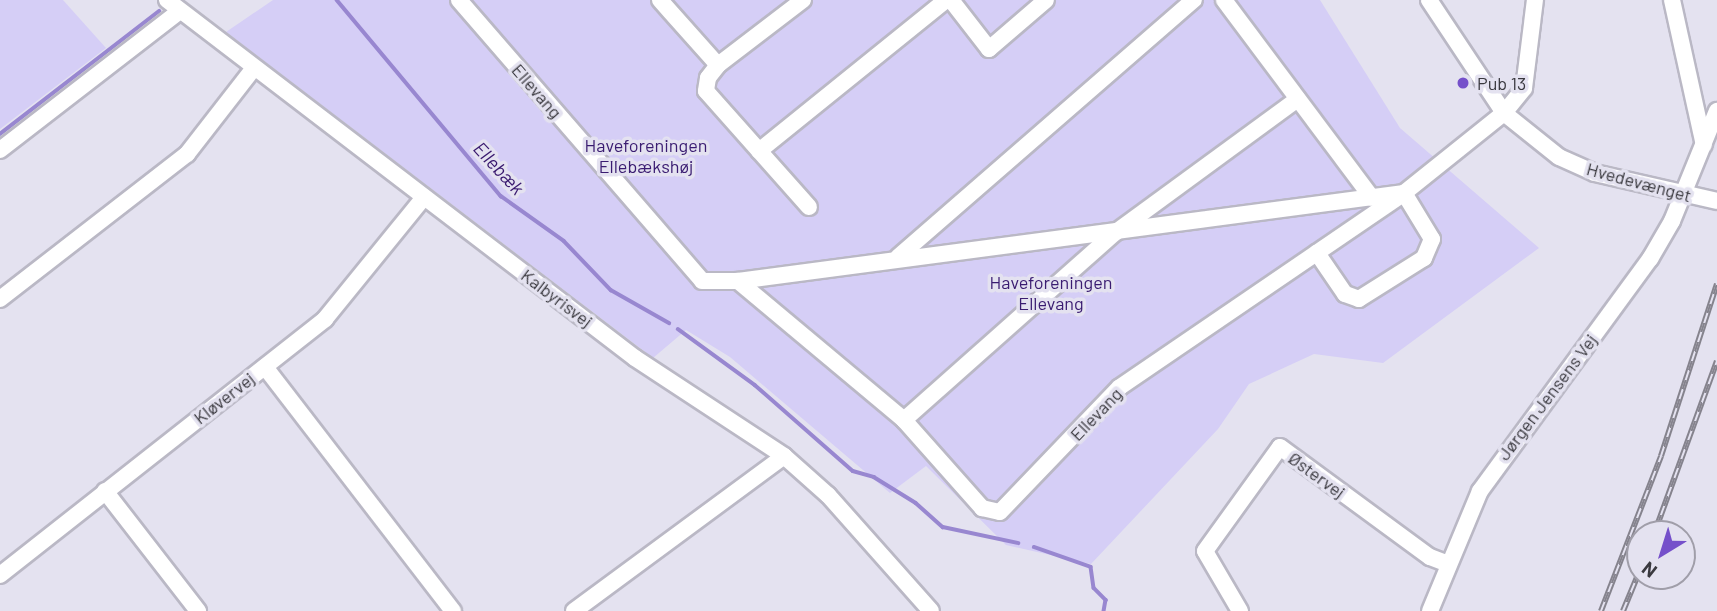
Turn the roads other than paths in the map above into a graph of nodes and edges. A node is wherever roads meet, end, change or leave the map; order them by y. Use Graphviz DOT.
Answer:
graph roads {
  1 [pos="167,0"];
  2 [pos="459,0"];
  3 [pos="660,0"];
  4 [pos="803,0"];
  5 [pos="1046,0"];
  6 [pos="1194,0"];
  7 [pos="1224,0"];
  8 [pos="1429,0"];
  9 [pos="1535,0"];
  10 [pos="1672,0"];
  11 [pos="954,2"];
  12 [pos="180,11"];
  13 [pos="718,65"];
  14 [pos="254,68"];
  15 [pos="1298,99"];
  16 [pos="1717,111"];
  17 [pos="1504,113"];
  18 [pos="1704,145"];
  19 [pos="0,150"];
  20 [pos="759,151"];
  21 [pos="1404,193"];
  22 [pos="1684,194"];
  23 [pos="425,197"];
  24 [pos="1372,198"];
  25 [pos="1717,201"];
  26 [pos="809,207"];
  27 [pos="1116,232"];
  28 [pos="1317,253"];
  29 [pos="898,257"];
  30 [pos="738,281"];
  31 [pos="0,299"];
  32 [pos="265,367"];
  33 [pos="904,420"];
  34 [pos="784,456"];
  35 [pos="105,491"];
  36 [pos="1448,564"];
  37 [pos="0,575"];
  38 [pos="198,611"];
  39 [pos="453,611"];
  40 [pos="574,611"];
  41 [pos="931,611"];
  42 [pos="1240,611"];
  43 [pos="1430,611"];
  1 -- 12 [label="street, Kalbyrisvej"];
  2 -- 30 [label="street, Ellevang"];
  3 -- 13 [label="street"];
  4 -- 13 [label="street"];
  5 -- 11 [label="street"];
  6 -- 29 [label="street"];
  7 -- 15 [label="street"];
  8 -- 17 [label="street, Hvedevænget"];
  9 -- 17 [label="street, Ellevang"];
  10 -- 18 [label="street"];
  11 -- 20 [label="street"];
  12 -- 14 [label="street, Kalbyrisvej"];
  12 -- 19 [label="street"];
  13 -- 20 [label="street"];
  14 -- 23 [label="street, Kalbyrisvej"];
  14 -- 31 [label="street"];
  15 -- 24 [label="street"];
  15 -- 27 [label="street, Ellevang"];
  16 -- 18 [label="street, Jørgen Jensens Vej"];
  17 -- 21 [label="street, Ellevang"];
  17 -- 22 [label="street, Hvedevænget"];
  18 -- 22 [label="street, Jørgen Jensens Vej"];
  20 -- 26 [label="street"];
  21 -- 24 [label="street, Ellevang"];
  21 -- 28 [label="street, Ellevang"];
  21 -- 28 [label="street"];
  22 -- 25 [label="street, Hvedevænget"];
  22 -- 36 [label="street, Jørgen Jensens Vej"];
  23 -- 32 [label="street, Kløvervej"];
  23 -- 34 [label="street, Kalbyrisvej"];
  24 -- 27 [label="street, Ellevang"];
  27 -- 29 [label="street, Ellevang"];
  27 -- 33 [label="street, Ellevang"];
  28 -- 33 [label="street, Ellevang"];
  29 -- 30 [label="street, Ellevang"];
  30 -- 33 [label="street, Ellevang"];
  32 -- 35 [label="street, Kløvervej"];
  32 -- 39 [label="street"];
  34 -- 40 [label="street"];
  34 -- 41 [label="street, Kalbyrisvej"];
  35 -- 37 [label="street, Kløvervej"];
  35 -- 38 [label="street"];
  36 -- 42 [label="street, Østervej"];
  36 -- 43 [label="street, Jørgen Jensens Vej"];
}
